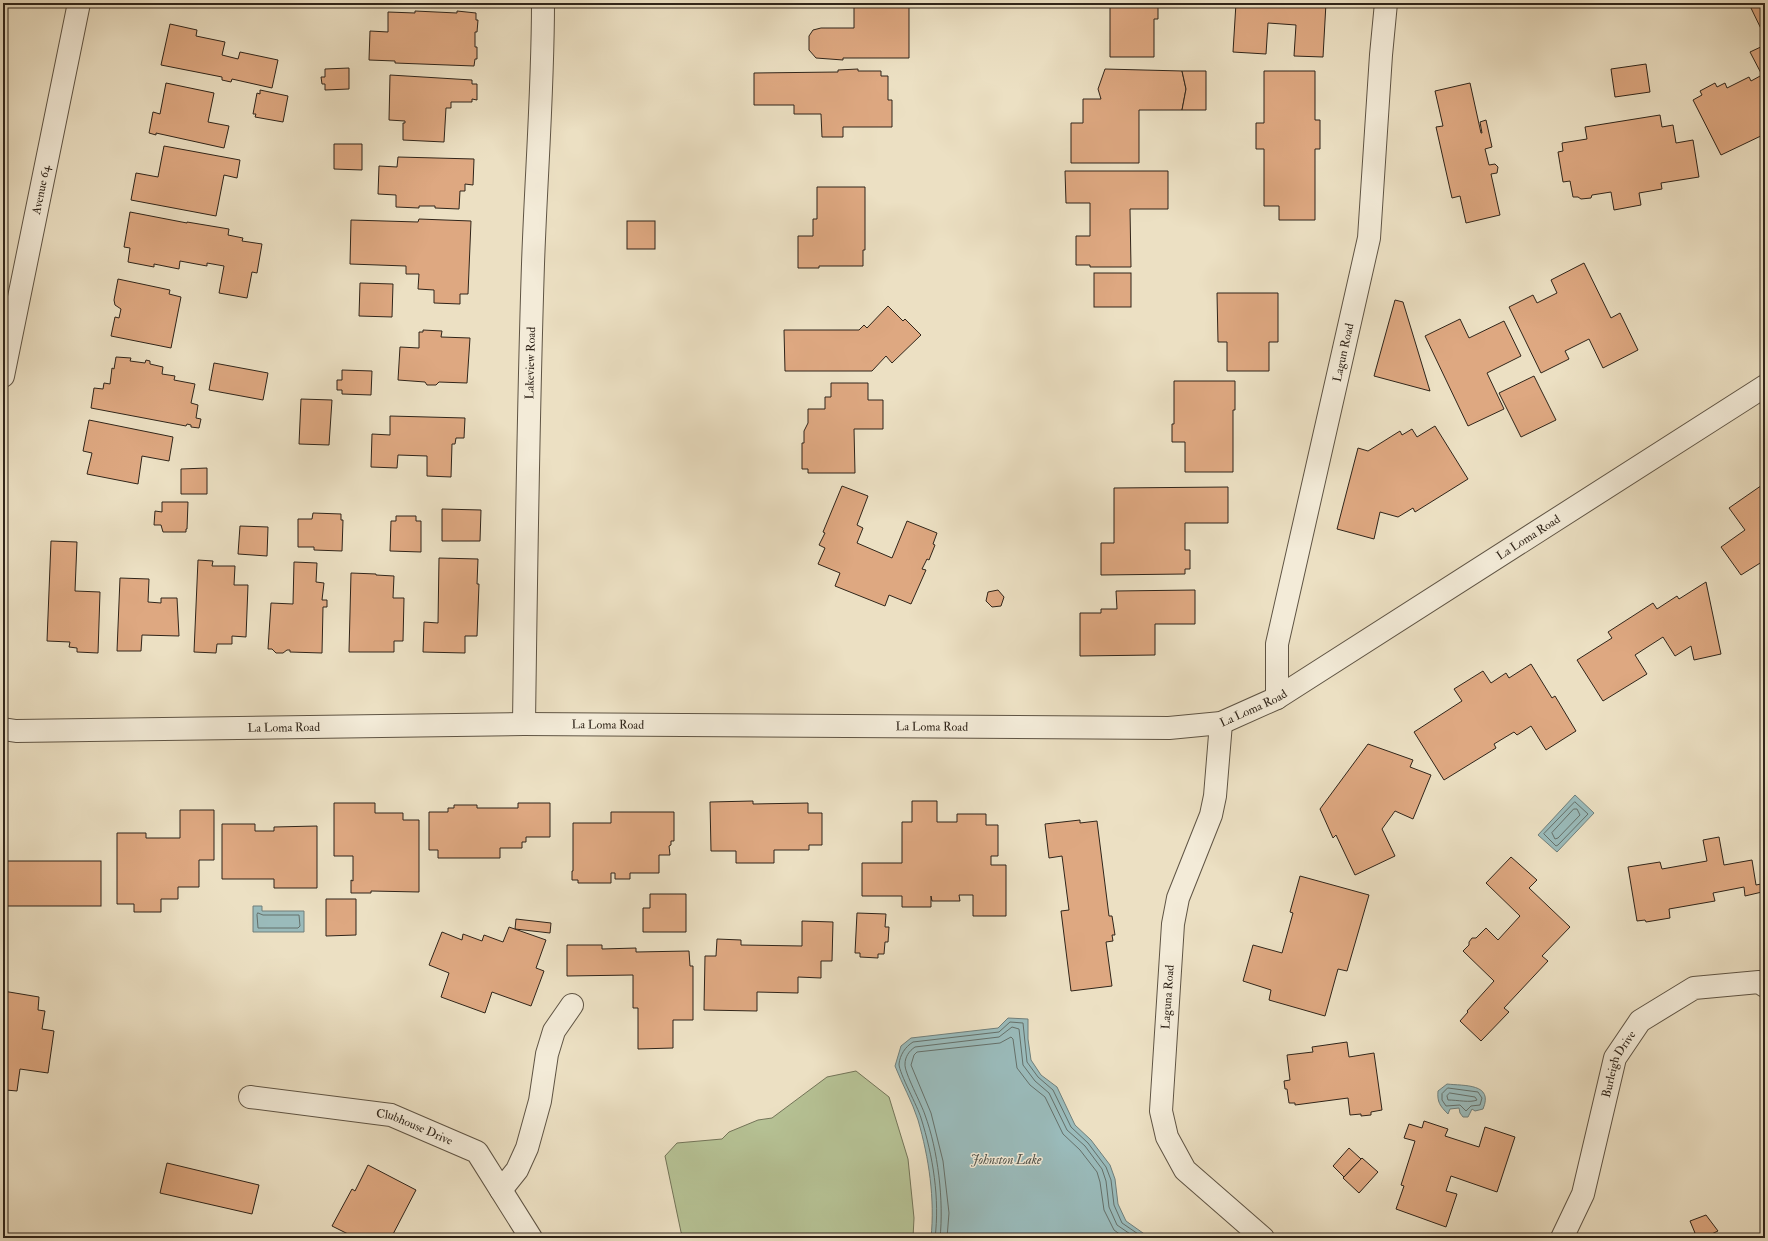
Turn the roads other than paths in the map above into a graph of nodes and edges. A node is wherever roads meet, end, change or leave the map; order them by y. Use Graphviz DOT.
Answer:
graph roads {
  1 [pos="79,3"];
  2 [pos="543,3"];
  3 [pos="1386,3"];
  4 [pos="3,376"];
  5 [pos="1765,386"];
  6 [pos="1277,698"];
  7 [pos="1221,722"];
  8 [pos="524,724"];
  9 [pos="3,729"];
  10 [pos="1765,986"];
  11 [pos="572,1005"];
  12 [pos="250,1097"];
  13 [pos="501,1190"];
  14 [pos="531,1238"];
  15 [pos="1263,1238"];
  16 [pos="1562,1238"];
  1 -- 4 [label="street, Avenue 64"];
  2 -- 8 [label="street, Lakeview Road"];
  3 -- 6 [label="street, Lagun Road"];
  5 -- 6 [label="street, La Loma Road"];
  6 -- 7 [label="street, La Loma Road"];
  7 -- 8 [label="street, La Loma Road"];
  7 -- 15 [label="street, Laguna Road"];
  8 -- 9 [label="street, La Loma Road"];
  10 -- 16 [label="street, Burleigh Drive"];
  11 -- 13 [label="street"];
  12 -- 13 [label="street, Clubhouse Drive"];
  13 -- 14 [label="street, Clubhouse Drive"];
}
